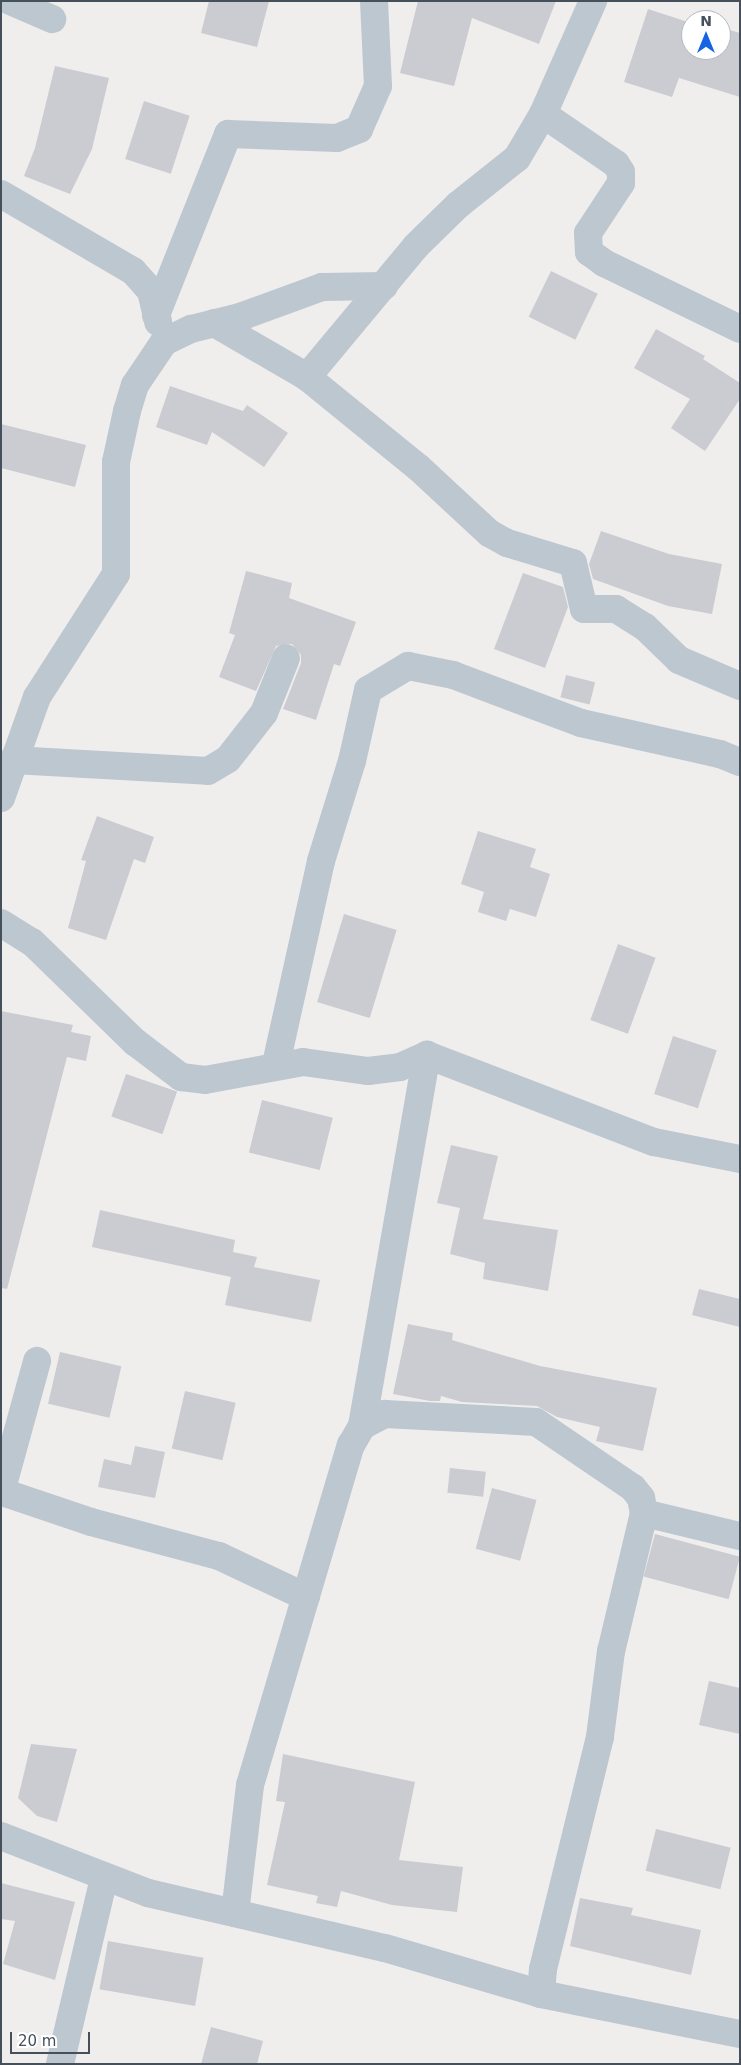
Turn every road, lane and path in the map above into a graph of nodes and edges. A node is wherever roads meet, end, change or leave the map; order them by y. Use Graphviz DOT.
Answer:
graph roads {
  1 [pos="10,1"];
  2 [pos="374,1"];
  3 [pos="593,1"];
  4 [pos="52,19"];
  5 [pos="543,114"];
  6 [pos="1,194"];
  7 [pos="384,286"];
  8 [pos="156,315"];
  9 [pos="214,323"];
  10 [pos="740,329"];
  11 [pos="164,342"];
  12 [pos="307,377"];
  13 [pos="286,658"];
  14 [pos="740,686"];
  15 [pos="13,760"];
  16 [pos="740,762"];
  17 [pos="1,798"];
  18 [pos="1,923"];
  19 [pos="427,1055"];
  20 [pos="276,1064"];
  21 [pos="740,1159"];
  22 [pos="37,1361"];
  23 [pos="362,1426"];
  24 [pos="2,1492"];
  25 [pos="644,1513"];
  26 [pos="740,1536"];
  27 [pos="306,1597"];
  28 [pos="1,1836"];
  29 [pos="104,1878"];
  30 [pos="235,1913"];
  31 [pos="541,1994"];
  32 [pos="740,2034"];
  33 [pos="60,2064"];
  1 -- 4 [label="street"];
  2 -- 8 [label="street"];
  3 -- 5 [label="street"];
  5 -- 7 [label="street"];
  5 -- 10 [label="street"];
  6 -- 8 [label="street"];
  7 -- 9 [label="street"];
  7 -- 12 [label="street"];
  8 -- 11 [label="street"];
  9 -- 11 [label="street"];
  9 -- 12 [label="street"];
  11 -- 15 [label="street"];
  12 -- 14 [label="street"];
  13 -- 15 [label="street"];
  15 -- 17 [label="street"];
  16 -- 20 [label="street"];
  18 -- 20 [label="street"];
  19 -- 20 [label="street"];
  19 -- 21 [label="street"];
  19 -- 23 [label="street"];
  22 -- 24 [label="street"];
  23 -- 25 [label="street"];
  23 -- 27 [label="street"];
  24 -- 27 [label="street"];
  25 -- 26 [label="street"];
  25 -- 31 [label="street"];
  27 -- 30 [label="street"];
  28 -- 29 [label="street"];
  29 -- 30 [label="street"];
  29 -- 33 [label="street"];
  30 -- 31 [label="street"];
  31 -- 32 [label="street"];
}
